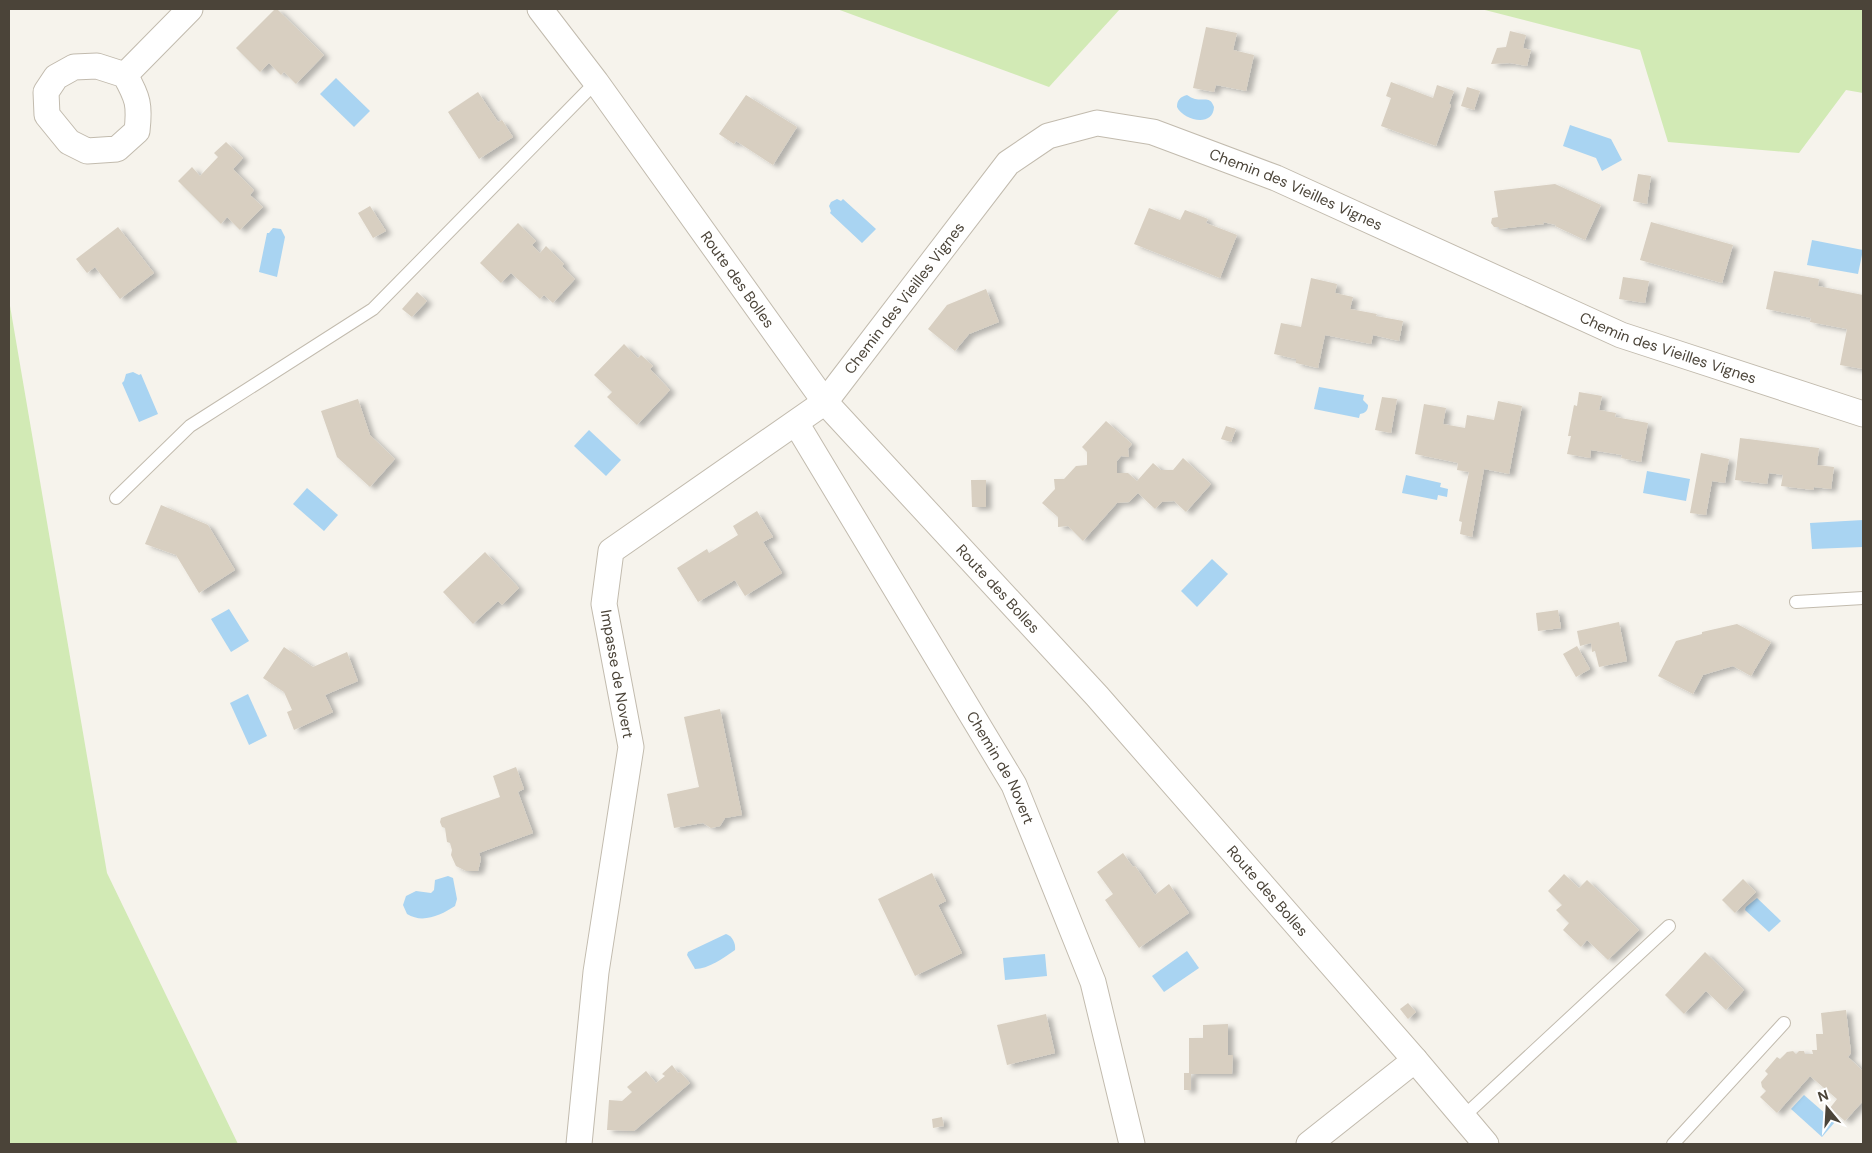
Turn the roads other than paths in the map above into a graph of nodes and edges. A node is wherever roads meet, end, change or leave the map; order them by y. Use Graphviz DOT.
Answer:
graph roads {
  1 [pos="190,9"];
  2 [pos="540,9"];
  3 [pos="125,75"];
  4 [pos="596,82"];
  5 [pos="825,402"];
  6 [pos="1863,414"];
  7 [pos="796,423"];
  8 [pos="116,498"];
  9 [pos="1863,598"];
  10 [pos="1796,602"];
  11 [pos="1669,926"];
  12 [pos="1784,1023"];
  13 [pos="1415,1060"];
  14 [pos="1463,1117"];
  15 [pos="579,1144"];
  16 [pos="1132,1144"];
  17 [pos="1309,1144"];
  18 [pos="1486,1144"];
  19 [pos="1674,1144"];
  1 -- 3 [label="street"];
  2 -- 4 [label="street, Route des Bolles"];
  4 -- 5 [label="street, Route des Bolles"];
  4 -- 8 [label="lane"];
  5 -- 6 [label="street, Chemin des Vieilles Vignes"];
  5 -- 7 [label="street, Impasse de Novert"];
  5 -- 13 [label="street, Route des Bolles"];
  7 -- 15 [label="street, Impasse de Novert"];
  7 -- 16 [label="street, Chemin de Novert"];
  9 -- 10 [label="lane"];
  11 -- 14 [label="lane"];
  12 -- 19 [label="lane"];
  13 -- 14 [label="street, Route des Bolles"];
  13 -- 17 [label="street"];
  14 -- 18 [label="street, Route des Bolles"];
}
